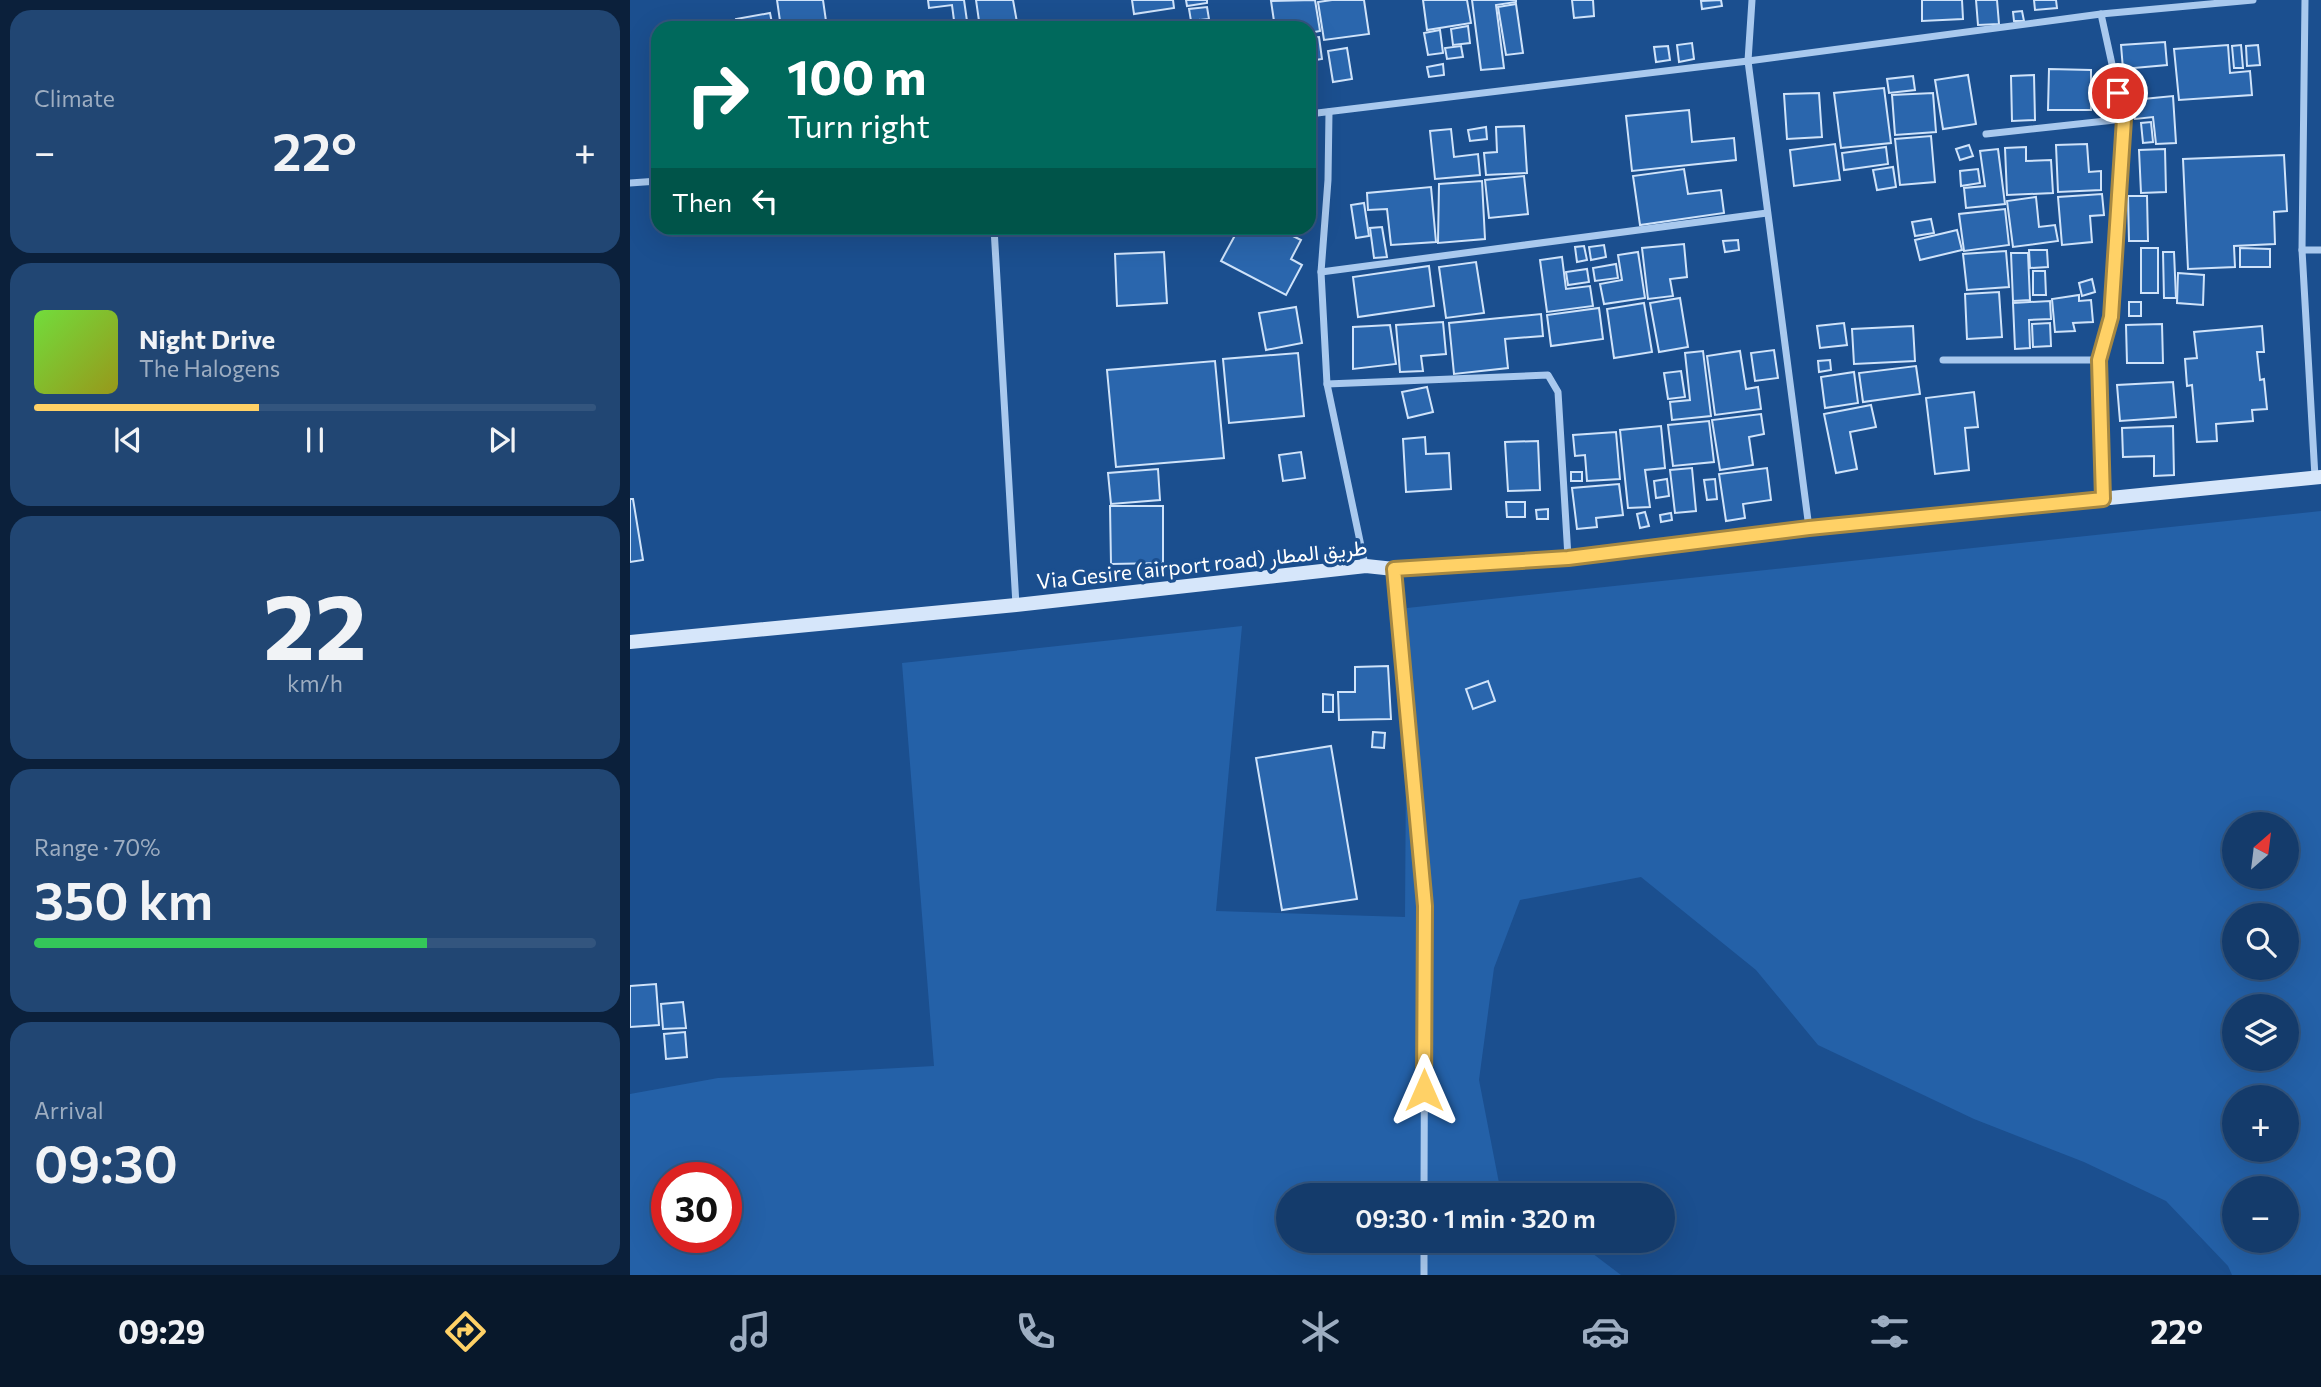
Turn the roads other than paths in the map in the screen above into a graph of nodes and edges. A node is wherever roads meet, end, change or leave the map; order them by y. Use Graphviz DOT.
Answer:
graph roads {
  1 [pos="1752,0"];
  2 [pos="2253,0"];
  3 [pos="2305,0"];
  4 [pos="2101,14"];
  5 [pos="1748,61"];
  6 [pos="1329,112"];
  7 [pos="1316,113"];
  8 [pos="2124,119"];
  9 [pos="1986,134"];
  10 [pos="651,182"];
  11 [pos="630,183"];
  12 [pos="1767,213"];
  13 [pos="994,235"];
  14 [pos="2302,250"];
  15 [pos="2321,250"];
  16 [pos="1321,272"];
  17 [pos="1943,360"];
  18 [pos="2099,360"];
  19 [pos="1327,384"];
  20 [pos="2318,477"];
  21 [pos="2103,499"];
  22 [pos="1809,528"];
  23 [pos="1568,558"];
  24 [pos="1366,566"];
  25 [pos="1394,569"];
  26 [pos="1016,605"];
  27 [pos="630,642"];
  28 [pos="1424,1183"];
  29 [pos="1424,1253"];
  30 [pos="1424,1275"];
  1 -- 5 [label="street"];
  2 -- 4 [label="street"];
  3 -- 14 [label="street"];
  4 -- 5 [label="street"];
  4 -- 8 [label="street"];
  5 -- 6 [label="street"];
  5 -- 12 [label="street"];
  6 -- 7 [label="street"];
  6 -- 16 [label="street"];
  8 -- 9 [label="street"];
  8 -- 18 [label="street"];
  10 -- 11 [label="street"];
  12 -- 16 [label="street"];
  12 -- 22 [label="street"];
  13 -- 26 [label="street"];
  14 -- 15 [label="street"];
  14 -- 20 [label="street"];
  16 -- 19 [label="street"];
  17 -- 18 [label="street"];
  18 -- 21 [label="street"];
  19 -- 23 [label="street"];
  19 -- 24 [label="street"];
  20 -- 21 [label="main road, Via Gesire (airport road) طريق المطار"];
  21 -- 22 [label="main road, Via Gesire (airport road) طريق المطار"];
  22 -- 23 [label="main road, Via Gesire (airport road) طريق المطار"];
  23 -- 25 [label="main road, Via Gesire (airport road) طريق المطار"];
  24 -- 25 [label="main road, Via Gesire (airport road) طريق المطار"];
  24 -- 26 [label="main road, Via Gesire (airport road) طريق المطار"];
  25 -- 28 [label="street"];
  26 -- 27 [label="main road, Via Gesire (airport road) طريق المطار"];
  29 -- 30 [label="street"];
}
